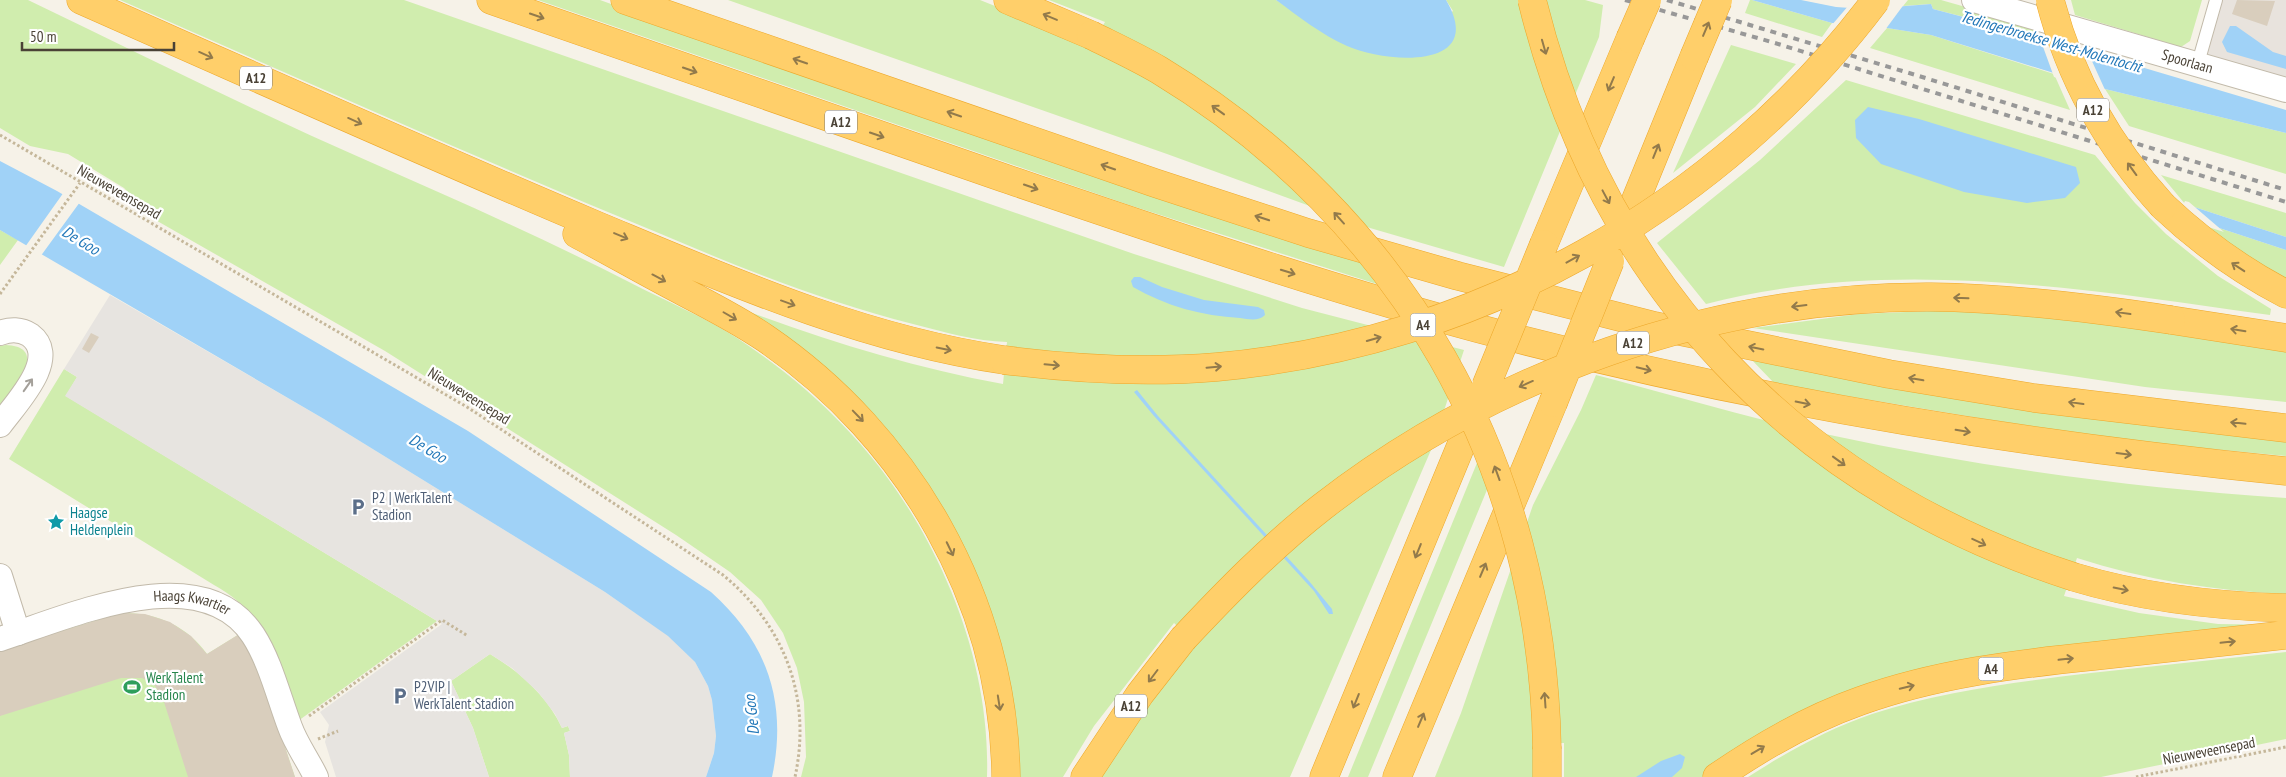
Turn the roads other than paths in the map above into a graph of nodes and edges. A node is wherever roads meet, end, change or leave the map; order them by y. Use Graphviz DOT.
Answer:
graph roads {
  1 [pos="82,0"];
  2 [pos="491,0"];
  3 [pos="624,0"];
  4 [pos="1008,0"];
  5 [pos="1532,0"];
  6 [pos="1647,0"];
  7 [pos="1718,0"];
  8 [pos="1876,0"];
  9 [pos="1974,0"];
  10 [pos="2050,0"];
  11 [pos="2216,0"];
  12 [pos="2198,63"];
  13 [pos="2286,90"];
  14 [pos="431,155"];
  15 [pos="2286,294"];
  16 [pos="0,333"];
  17 [pos="2286,338"];
  18 [pos="0,425"];
  19 [pos="2286,428"];
  20 [pos="2286,471"];
  21 [pos="0,576"];
  22 [pos="2286,608"];
  23 [pos="2286,635"];
  24 [pos="9,636"];
  25 [pos="316,777"];
  26 [pos="1006,777"];
  27 [pos="1085,777"];
  28 [pos="1324,777"];
  29 [pos="1397,777"];
  30 [pos="1547,777"];
  31 [pos="1717,777"];
  1 -- 14 [label="highway, A12, one-way"];
  2 -- 20 [label="highway, A12, one-way"];
  19 -- 3 [label="highway, A12, one-way"];
  30 -- 4 [label="highway, A4, one-way, bridge"];
  5 -- 22 [label="highway, one-way, bridge"];
  6 -- 28 [label="highway, one-way, bridge"];
  29 -- 7 [label="highway, one-way, bridge"];
  14 -- 8 [label="highway, A12, one-way, bridge"];
  9 -- 12 [label="street, Spoorlaan"];
  15 -- 10 [label="highway, A12, one-way, bridge"];
  11 -- 12 [label="lane"];
  12 -- 13 [label="street, Spoorlaan"];
  14 -- 26 [label="highway, A12, one-way"];
  18 -- 16 [label="street, one-way"];
  17 -- 27 [label="highway, A12, one-way, bridge"];
  21 -- 24 [label="street"];
  31 -- 23 [label="highway, A4, one-way"];
  24 -- 25 [label="street, Haags Kwartier"];
}
